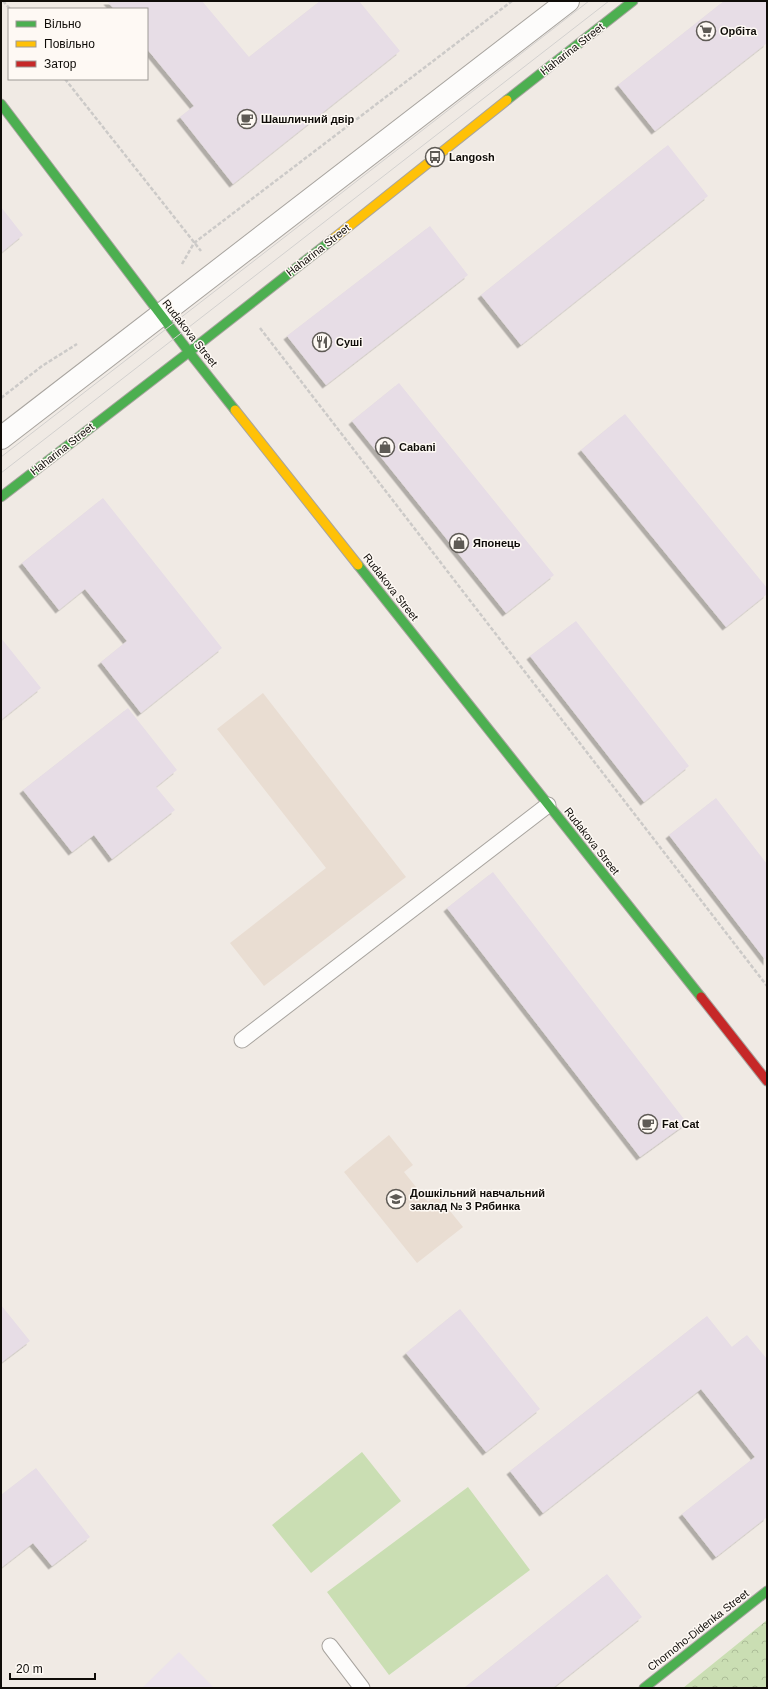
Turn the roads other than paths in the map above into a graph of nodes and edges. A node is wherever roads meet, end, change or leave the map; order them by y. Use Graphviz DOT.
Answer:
graph roads {
  1 [pos="568,1"];
  2 [pos="633,1"];
  3 [pos="1,104"];
  4 [pos="161,315"];
  5 [pos="189,352"];
  6 [pos="1,438"];
  7 [pos="1,497"];
  8 [pos="548,805"];
  9 [pos="242,1040"];
  10 [pos="767,1081"];
  11 [pos="767,1591"];
  12 [pos="330,1646"];
  13 [pos="362,1688"];
  14 [pos="644,1688"];
  1 -- 4 [label="street"];
  2 -- 5 [label="street, Haharina Street"];
  3 -- 4 [label="street, Rudakova Street"];
  4 -- 5 [label="street, Rudakova Street"];
  4 -- 6 [label="street"];
  5 -- 7 [label="street, Haharina Street"];
  5 -- 8 [label="street, Rudakova Street"];
  8 -- 9 [label="lane"];
  8 -- 10 [label="street, Rudakova Street"];
  11 -- 14 [label="street, Chornoho-Didenka Street"];
  12 -- 13 [label="lane"];
}
